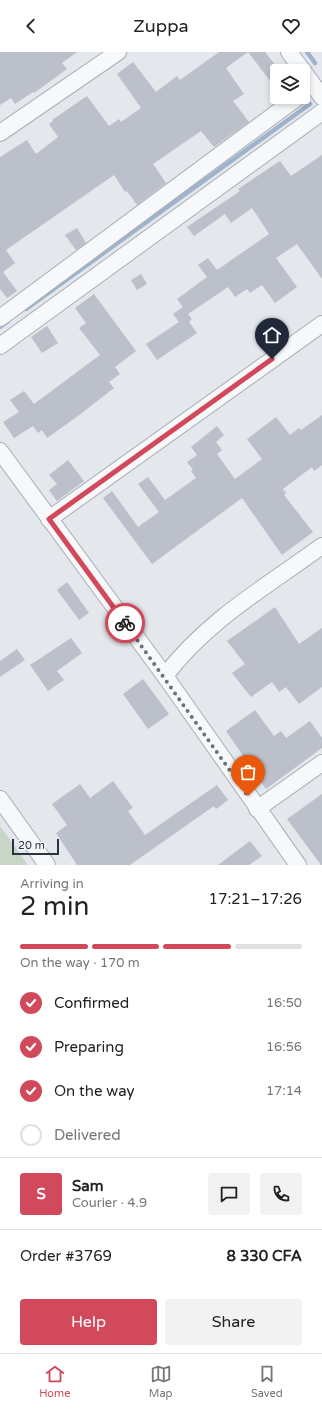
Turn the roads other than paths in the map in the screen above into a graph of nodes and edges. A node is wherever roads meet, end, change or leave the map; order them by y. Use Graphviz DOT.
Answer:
graph roads {
  1 [pos="118,52"];
  2 [pos="289,52"];
  3 [pos="298,64"];
  4 [pos="310,83"];
  5 [pos="316,93"];
  6 [pos="289,104"];
  7 [pos="322,112"];
  8 [pos="0,133"];
  9 [pos="0,318"];
  10 [pos="322,324"];
  11 [pos="0,346"];
  12 [pos="0,451"];
  13 [pos="49,519"];
  14 [pos="322,546"];
  15 [pos="164,676"];
  16 [pos="322,763"];
  17 [pos="0,799"];
  18 [pos="257,809"];
  19 [pos="47,865"];
  20 [pos="298,865"];
  1 -- 8 [label="street"];
  2 -- 3 [label="street"];
  4 -- 5 [label="street"];
  6 -- 9 [label="street"];
  7 -- 11 [label="street"];
  10 -- 13 [label="street"];
  12 -- 13 [label="street"];
  13 -- 15 [label="street"];
  14 -- 15 [label="street"];
  15 -- 18 [label="street"];
  16 -- 18 [label="street"];
  17 -- 19 [label="street"];
  18 -- 20 [label="street"];
}
